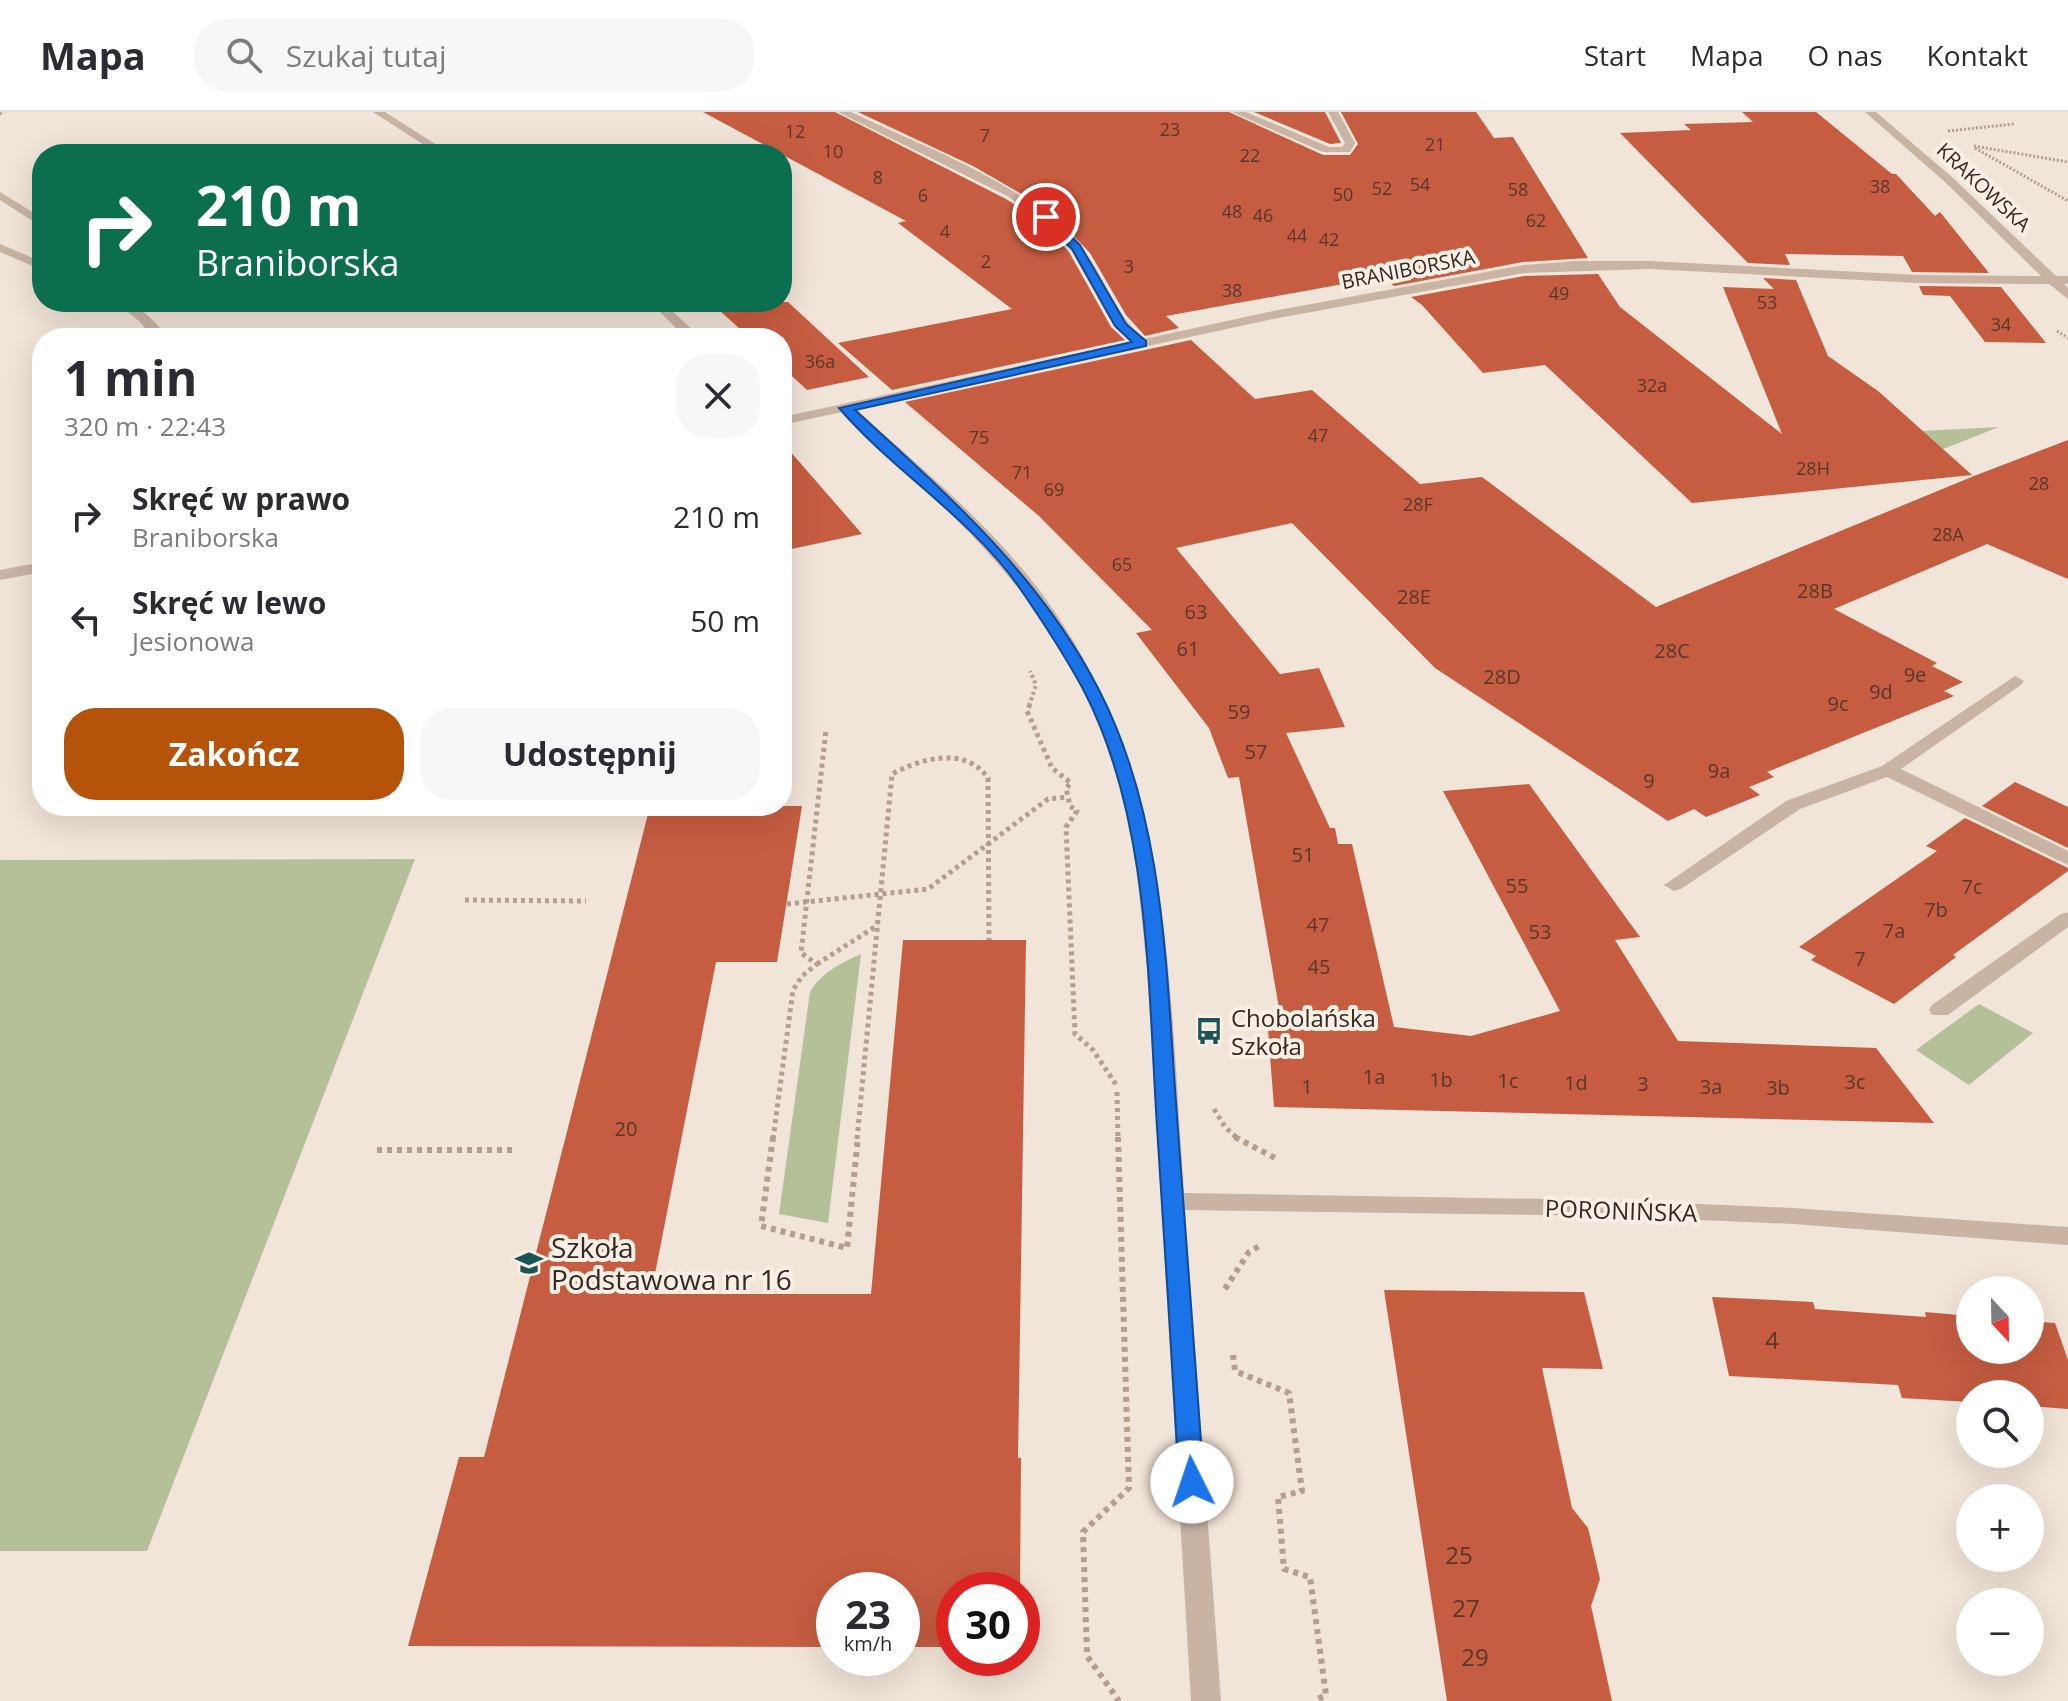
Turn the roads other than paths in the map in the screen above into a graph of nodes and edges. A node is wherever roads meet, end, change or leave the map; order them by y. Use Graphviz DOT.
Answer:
graph roads {
  1 [pos="378,112"];
  2 [pos="843,112"];
  3 [pos="1273,112"];
  4 [pos="1333,112"];
  5 [pos="1870,112"];
  6 [pos="1241,114"];
  7 [pos="430,144"];
  8 [pos="0,195"];
  9 [pos="32,216"];
  10 [pos="0,248"];
  11 [pos="32,252"];
  12 [pos="18,256"];
  13 [pos="32,262"];
  14 [pos="2052,280"];
  15 [pos="2068,280"];
  16 [pos="2068,295"];
  17 [pos="135,312"];
  18 [pos="667,312"];
  19 [pos="153,328"];
  20 [pos="683,328"];
  21 [pos="1141,343"];
  22 [pos="846,408"];
  23 [pos="792,419"];
  24 [pos="32,569"];
  25 [pos="0,575"];
  26 [pos="2015,681"];
  27 [pos="1888,770"];
  28 [pos="2068,859"];
  29 [pos="1674,885"];
  30 [pos="2068,918"];
  31 [pos="1940,1010"];
  32 [pos="1174,1201"];
  33 [pos="2068,1236"];
  34 [pos="1206,1701"];
  1 -- 7 [label="street"];
  2 -- 21 [label="street"];
  3 -- 6 [label="street"];
  4 -- 6 [label="street"];
  5 -- 14 [label="street, KRAKOWSKA"];
  8 -- 9 [label="street"];
  10 -- 12 [label="street"];
  11 -- 12 [label="street"];
  12 -- 13 [label="street"];
  14 -- 15 [label="street, BRANIBORSKA"];
  14 -- 16 [label="street, KRAKOWSKA"];
  14 -- 21 [label="street, BRANIBORSKA"];
  17 -- 19 [label="street"];
  18 -- 20 [label="street"];
  21 -- 22 [label="street, BRANIBORSKA"];
  22 -- 23 [label="street, BRANIBORSKA"];
  22 -- 32 [label="street"];
  24 -- 25 [label="street"];
  26 -- 27 [label="street"];
  27 -- 28 [label="street"];
  27 -- 29 [label="street"];
  30 -- 31 [label="street"];
  32 -- 33 [label="street, PORONIŃSKA"];
  32 -- 34 [label="street"];
}
